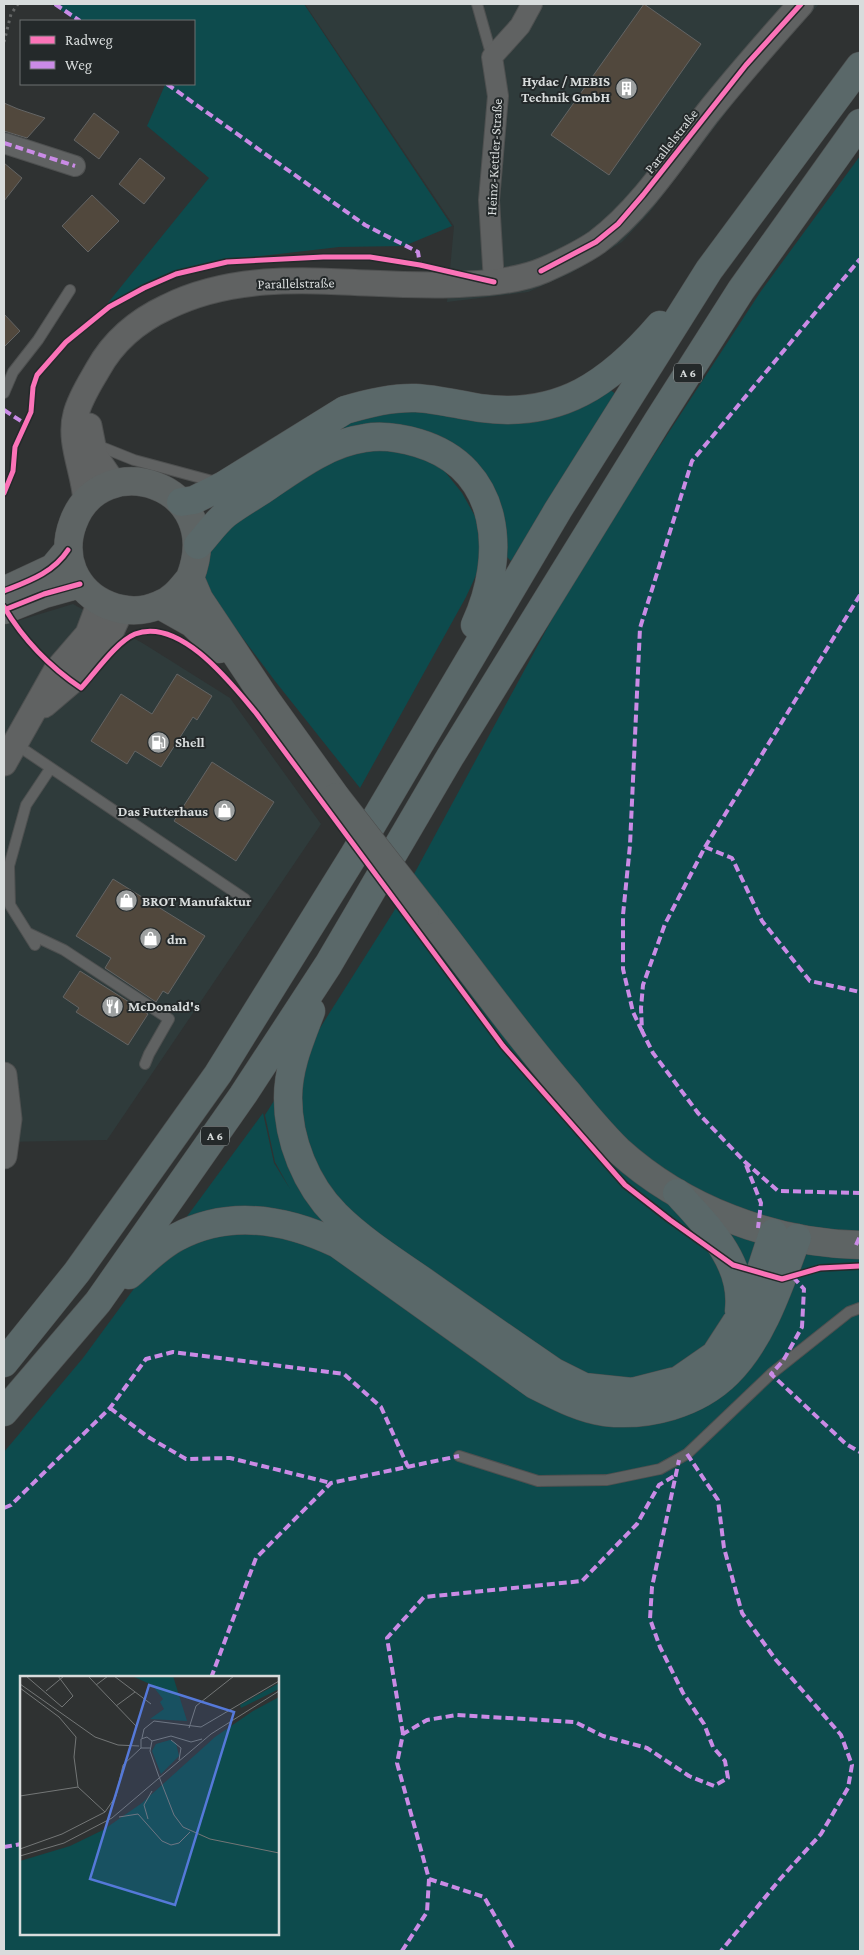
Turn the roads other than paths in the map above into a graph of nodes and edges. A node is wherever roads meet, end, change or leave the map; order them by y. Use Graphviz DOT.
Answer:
graph roads {
  1 [pos="477,4"];
  2 [pos="532,4"];
  3 [pos="801,4"];
  4 [pos="492,58"];
  5 [pos="860,66"];
  6 [pos="860,123"];
  7 [pos="4,143"];
  8 [pos="75,166"];
  9 [pos="709,270"];
  10 [pos="494,282"];
  11 [pos="70,290"];
  12 [pos="95,374"];
  13 [pos="4,393"];
  14 [pos="92,443"];
  15 [pos="134,460"];
  16 [pos="175,470"];
  17 [pos="116,484"];
  18 [pos="224,485"];
  19 [pos="180,501"];
  20 [pos="86,502"];
  21 [pos="198,545"];
  22 [pos="68,550"];
  23 [pos="190,578"];
  24 [pos="80,584"];
  25 [pos="4,591"];
  26 [pos="160,605"];
  27 [pos="110,606"];
  28 [pos="4,610"];
  29 [pos="267,701"];
  30 [pos="422,737"];
  31 [pos="9,752"];
  32 [pos="50,769"];
  33 [pos="245,899"];
  34 [pos="28,933"];
  35 [pos="35,945"];
  36 [pos="328,965"];
  37 [pos="145,1064"];
  38 [pos="4,1075"];
  39 [pos="4,1156"];
  40 [pos="676,1193"];
  41 [pos="785,1235"];
  42 [pos="860,1245"];
  43 [pos="98,1302"];
  44 [pos="860,1308"];
  45 [pos="739,1318"];
  46 [pos="4,1363"];
  47 [pos="4,1412"];
  48 [pos="459,1456"];
  1 -- 4 [label="lane, Heinz-Kettler-Straße"];
  2 -- 4 [label="street"];
  3 -- 10 [label="street, Parallelstraße"];
  4 -- 10 [label="street, Heinz-Kettler-Straße"];
  5 -- 9 [label="highway, A 6"];
  6 -- 36 [label="highway, A 6"];
  7 -- 8 [label="street"];
  9 -- 18 [label="highway"];
  9 -- 30 [label="highway, A 6"];
  10 -- 12 [label="street, Parallelstraße"];
  11 -- 13 [label="lane"];
  12 -- 14 [label="street, Parallelstraße"];
  12 -- 20 [label="street, Parallelstraße"];
  14 -- 15 [label="lane"];
  14 -- 17 [label="street, Parallelstraße"];
  15 -- 16 [label="lane"];
  15 -- 17 [label="lane"];
  16 -- 18 [label="lane"];
  16 -- 19 [label="lane"];
  17 -- 19 [label="main road"];
  17 -- 20 [label="main road"];
  18 -- 19 [label="highway"];
  19 -- 21 [label="main road"];
  20 -- 22 [label="main road"];
  21 -- 23 [label="main road"];
  21 -- 30 [label="highway"];
  22 -- 24 [label="main road"];
  22 -- 25 [label="main road"];
  23 -- 26 [label="main road"];
  23 -- 29 [label="main road"];
  24 -- 27 [label="main road"];
  24 -- 28 [label="main road"];
  26 -- 27 [label="main road"];
  26 -- 29 [label="main road"];
  27 -- 31 [label="street"];
  29 -- 40 [label="main road, bridge"];
  30 -- 46 [label="highway, A 6"];
  31 -- 32 [label="lane"];
  32 -- 33 [label="lane"];
  32 -- 34 [label="lane"];
  34 -- 35 [label="lane"];
  34 -- 37 [label="lane"];
  36 -- 43 [label="highway, A 6"];
  36 -- 45 [label="highway"];
  38 -- 39 [label="street"];
  40 -- 41 [label="main road"];
  40 -- 45 [label="highway"];
  41 -- 42 [label="main road"];
  41 -- 43 [label="highway"];
  41 -- 45 [label="highway"];
  43 -- 47 [label="highway, A 6"];
  44 -- 48 [label="lane"];
}
